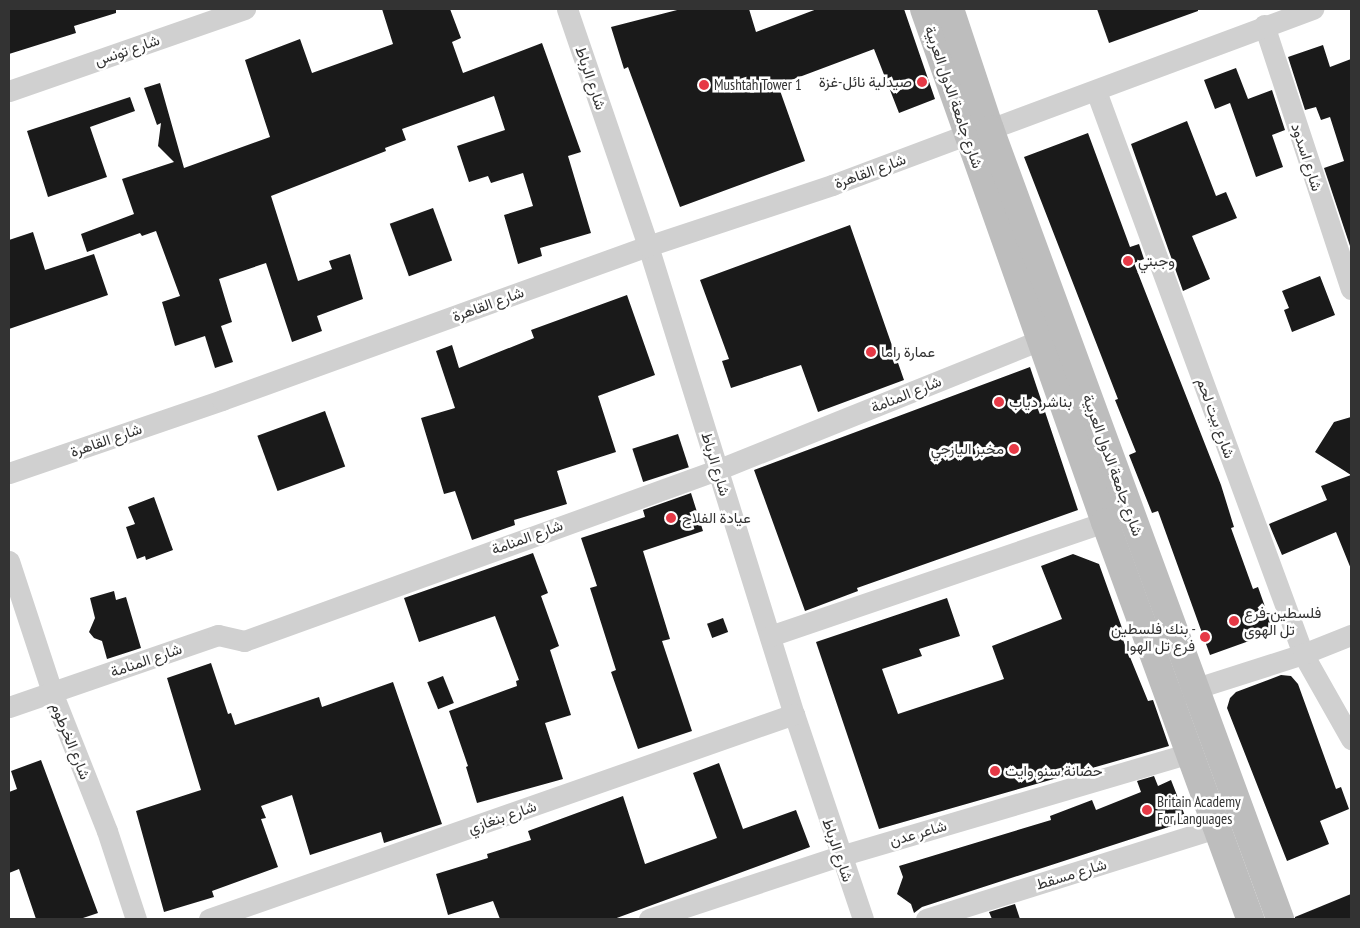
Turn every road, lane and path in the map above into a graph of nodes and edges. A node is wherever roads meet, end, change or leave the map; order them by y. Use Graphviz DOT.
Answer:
graph roads {
  1 [pos="245,9"];
  2 [pos="567,9"];
  3 [pos="924,9"];
  4 [pos="950,9"];
  5 [pos="1313,9"];
  6 [pos="193,18"];
  7 [pos="1264,25"];
  8 [pos="9,91"];
  9 [pos="1096,91"];
  10 [pos="978,132"];
  11 [pos="648,246"];
  12 [pos="1351,289"];
  13 [pos="1040,340"];
  14 [pos="717,470"];
  15 [pos="9,473"];
  16 [pos="1105,522"];
  17 [pos="9,561"];
  18 [pos="1351,635"];
  19 [pos="770,636"];
  20 [pos="1303,654"];
  21 [pos="1196,689"];
  22 [pos="52,692"];
  23 [pos="1171,696"];
  24 [pos="9,707"];
  25 [pos="794,714"];
  26 [pos="1351,739"];
  27 [pos="1189,753"];
  28 [pos="1216,828"];
  29 [pos="840,856"];
  30 [pos="136,919"];
  31 [pos="209,919"];
  32 [pos="650,919"];
  33 [pos="863,919"];
  34 [pos="926,919"];
  35 [pos="1250,919"];
  36 [pos="1280,919"];
  1 -- 6 [label="street, شارع تونس"];
  2 -- 11 [label="street, شارع الرباط"];
  3 -- 10 [label="main road, شارع جامعة الدول العربية"];
  4 -- 10 [label="main road, شارع جامعة الدول العربية"];
  5 -- 7 [label="street, شارع القاهرة"];
  6 -- 8 [label="street, شارع تونس"];
  7 -- 9 [label="street, شارع القاهرة"];
  7 -- 12 [label="street, شارع اسدود"];
  9 -- 10 [label="street, شارع القاهرة"];
  9 -- 20 [label="street, شارع بيت لحم"];
  10 -- 11 [label="street, شارع القاهرة"];
  10 -- 13 [label="main road, شارع جامعة الدول العربية"];
  10 -- 21 [label="main road, شارع جامعة الدول العربية"];
  11 -- 14 [label="street, شارع الرباط"];
  11 -- 15 [label="street, شارع القاهرة"];
  13 -- 14 [label="street, شارع المنامة"];
  13 -- 16 [label="main road, شارع جامعة الدول العربية"];
  14 -- 19 [label="street, شارع الرباط"];
  14 -- 22 [label="street, شارع المنامة"];
  16 -- 19 [label="street"];
  16 -- 23 [label="main road, شارع جامعة الدول العربية"];
  17 -- 22 [label="street, شارع الخرطوم"];
  18 -- 20 [label="street"];
  19 -- 25 [label="street, شارع الرباط"];
  20 -- 21 [label="street"];
  20 -- 26 [label="street, شارع بيت لحم"];
  21 -- 23 [label="street"];
  21 -- 36 [label="main road, شارع جامعة الدول العربية"];
  22 -- 24 [label="street, شارع المنامة"];
  22 -- 30 [label="street, شارع الخرطوم"];
  23 -- 27 [label="main road, شارع جامعة الدول العربية"];
  25 -- 29 [label="street, شارع الرباط"];
  25 -- 31 [label="street, شارع بنغازي"];
  27 -- 28 [label="main road, شارع جامعة الدول العربية"];
  27 -- 29 [label="street, شاعر عدن"];
  28 -- 34 [label="street, شارع مسقط"];
  28 -- 35 [label="main road, شارع جامعة الدول العربية"];
  29 -- 32 [label="street, شاعر عدن"];
  29 -- 33 [label="street, شارع الرباط"];
}
